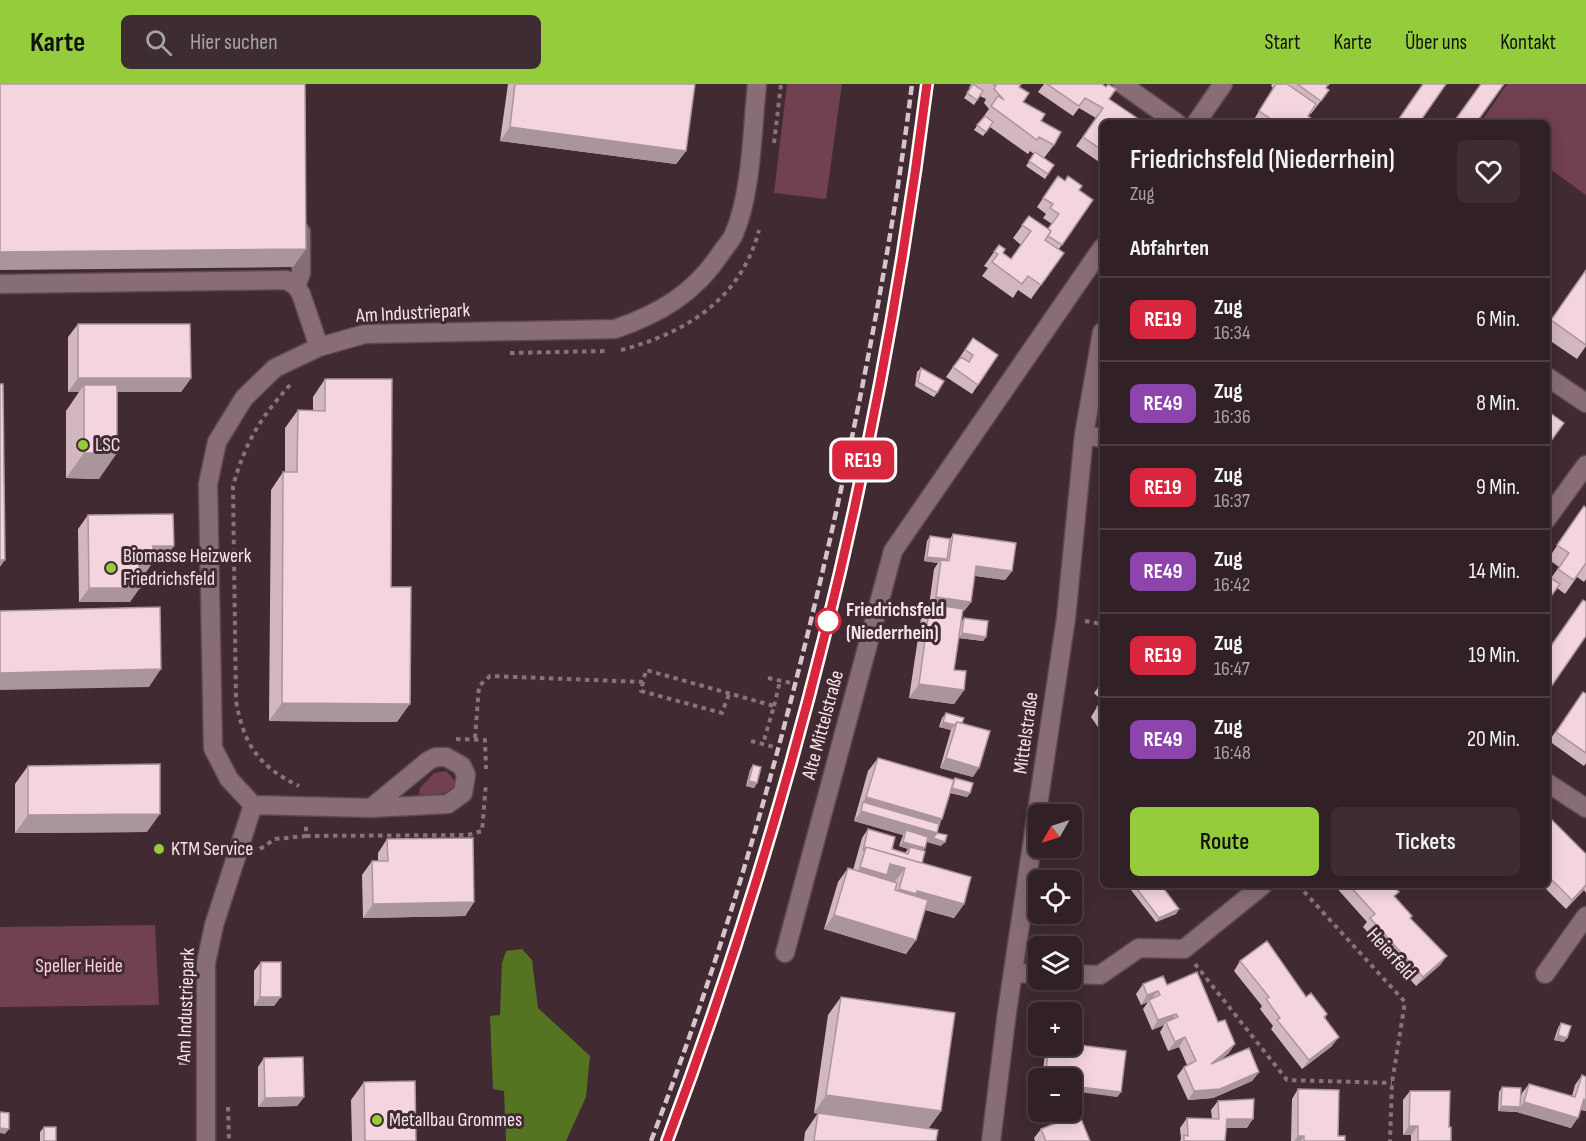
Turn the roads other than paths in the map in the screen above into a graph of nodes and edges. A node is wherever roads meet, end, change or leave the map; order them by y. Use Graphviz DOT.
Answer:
graph roads {
  1 [pos="757,84"];
  2 [pos="1122,84"];
  3 [pos="1223,84"];
  4 [pos="1173,120"];
  5 [pos="1198,120"];
  6 [pos="302,211"];
  7 [pos="1100,251"];
  8 [pos="0,284"];
  9 [pos="296,286"];
  10 [pos="319,347"];
  11 [pos="1100,355"];
  12 [pos="1550,379"];
  13 [pos="1586,403"];
  14 [pos="1093,436"];
  15 [pos="1586,465"];
  16 [pos="1550,514"];
  17 [pos="1550,785"];
  18 [pos="253,805"];
  19 [pos="371,808"];
  20 [pos="1586,808"];
  21 [pos="1259,888"];
  22 [pos="1586,916"];
  23 [pos="785,953"];
  24 [pos="1013,973"];
  25 [pos="1028,974"];
  26 [pos="1545,974"];
  27 [pos="1082,975"];
  28 [pos="206,1141"];
  29 [pos="991,1141"];
  1 -- 10 [label="street, Am Industriepark"];
  2 -- 4 [label="street"];
  3 -- 5 [label="street"];
  6 -- 9 [label="street"];
  7 -- 23 [label="street, Alte Mittelstraße"];
  8 -- 9 [label="street"];
  9 -- 10 [label="street"];
  10 -- 18 [label="street, Am Industriepark"];
  11 -- 14 [label="street, Mittelstraße"];
  12 -- 13 [label="street"];
  14 -- 24 [label="street, Mittelstraße"];
  15 -- 16 [label="street"];
  17 -- 20 [label="street"];
  18 -- 19 [label="street"];
  18 -- 28 [label="street, Am Industriepark"];
  19 -- 19 [label="street"];
  21 -- 27 [label="street"];
  22 -- 26 [label="street"];
  24 -- 25 [label="street"];
  24 -- 29 [label="street, Mittelstraße"];
}
